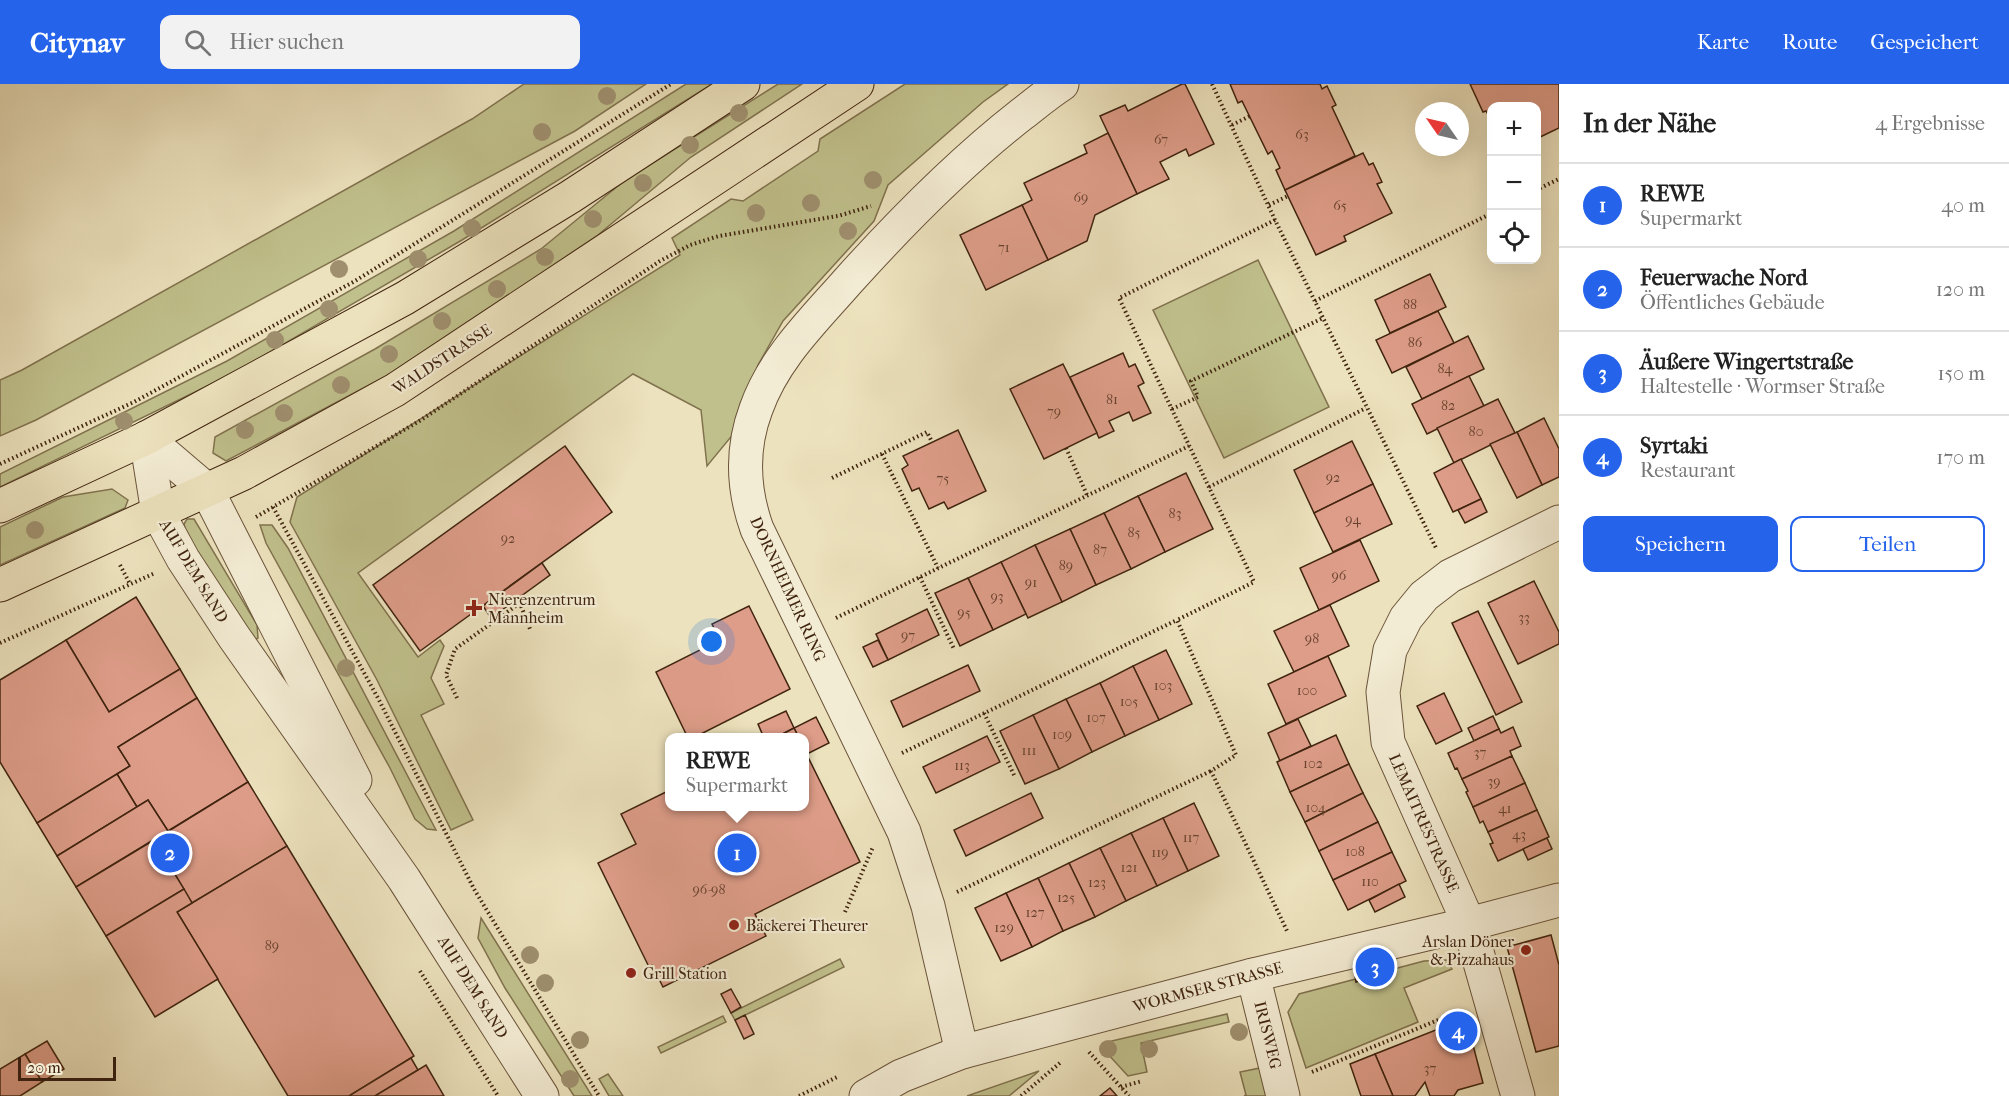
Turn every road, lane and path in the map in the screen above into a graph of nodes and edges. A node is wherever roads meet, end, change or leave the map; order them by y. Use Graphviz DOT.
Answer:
graph roads {
  1 [pos="671,84"];
  2 [pos="743,84"];
  3 [pos="857,84"];
  4 [pos="1062,84"];
  5 [pos="1212,84"];
  6 [pos="1250,116"];
  7 [pos="1232,125"];
  8 [pos="1559,179"];
  9 [pos="1541,188"];
  10 [pos="1288,196"];
  11 [pos="871,205"];
  12 [pos="1269,205"];
  13 [pos="1487,215"];
  14 [pos="1275,220"];
  15 [pos="1315,301"];
  16 [pos="1323,318"];
  17 [pos="1366,408"];
  18 [pos="1172,409"];
  19 [pos="146,438"];
  20 [pos="932,442"];
  21 [pos="1189,446"];
  22 [pos="1066,448"];
  23 [pos="882,453"];
  24 [pos="0,464"];
  25 [pos="832,478"];
  26 [pos="1209,487"];
  27 [pos="207,490"];
  28 [pos="1087,495"];
  29 [pos="0,506"];
  30 [pos="273,507"];
  31 [pos="158,513"];
  32 [pos="1559,522"];
  33 [pos="230,532"];
  34 [pos="183,559"];
  35 [pos="938,568"];
  36 [pos="1450,576"];
  37 [pos="920,577"];
  38 [pos="0,585"];
  39 [pos="1177,620"];
  40 [pos="530,629"];
  41 [pos="807,632"];
  42 [pos="0,643"];
  43 [pos="954,649"];
  44 [pos="457,698"];
  45 [pos="984,713"];
  46 [pos="873,767"];
  47 [pos="1211,771"];
  48 [pos="1015,777"];
  49 [pos="904,832"];
  50 [pos="404,879"];
  51 [pos="1559,900"];
  52 [pos="927,906"];
  53 [pos="845,912"];
  54 [pos="1468,924"];
  55 [pos="1302,963"];
  56 [pos="1252,975"];
  57 [pos="1489,999"];
  58 [pos="443,1008"];
  59 [pos="1085,1049"];
  60 [pos="962,1052"];
  61 [pos="1068,1054"];
  62 [pos="1142,1081"];
  63 [pos="1121,1087"];
  64 [pos="1282,1091"];
  65 [pos="498,1096"];
  66 [pos="542,1096"];
  67 [pos="598,1096"];
  68 [pos="866,1096"];
  69 [pos="1021,1096"];
  70 [pos="1129,1096"];
  71 [pos="1518,1096"];
  1 -- 24 [label="path"];
  2 -- 19 [label="main road"];
  3 -- 27 [label="main road, WALDSTRASSE"];
  4 -- 41 [label="street, DORNHEIMER RING"];
  5 -- 7 [label="path"];
  6 -- 7 [label="path"];
  7 -- 12 [label="path"];
  8 -- 9 [label="path"];
  10 -- 12 [label="path"];
  11 -- 30 [label="path"];
  12 -- 14 [label="path"];
  13 -- 15 [label="path"];
  14 -- 15 [label="path"];
  14 -- 18 [label="path"];
  15 -- 16 [label="path"];
  16 -- 17 [label="path"];
  16 -- 18 [label="path"];
  17 -- 26 [label="path"];
  17 -- 36 [label="path"];
  18 -- 21 [label="path"];
  19 -- 27 [label="street, AUF DEM SAND"];
  19 -- 29 [label="main road"];
  19 -- 31 [label="street, AUF DEM SAND"];
  20 -- 23 [label="path"];
  21 -- 26 [label="path"];
  21 -- 28 [label="path"];
  22 -- 28 [label="path"];
  23 -- 25 [label="path"];
  23 -- 35 [label="path"];
  26 -- 39 [label="path"];
  27 -- 31 [label="main road, WALDSTRASSE"];
  27 -- 33 [label="street, AUF DEM SAND"];
  28 -- 35 [label="path"];
  30 -- 33 [label="path"];
  30 -- 67 [label="path"];
  31 -- 34 [label="street, AUF DEM SAND"];
  31 -- 38 [label="main road, WALDSTRASSE"];
  32 -- 36 [label="street, LEMAITRESTRASSE"];
  33 -- 50 [label="street, AUF DEM SAND"];
  34 -- 42 [label="path"];
  34 -- 50 [label="street, AUF DEM SAND"];
  35 -- 37 [label="path"];
  36 -- 54 [label="street, LEMAITRESTRASSE"];
  37 -- 41 [label="path"];
  37 -- 43 [label="path"];
  39 -- 45 [label="path"];
  39 -- 47 [label="path"];
  40 -- 44 [label="path"];
  41 -- 46 [label="street, DORNHEIMER RING"];
  45 -- 46 [label="path"];
  45 -- 48 [label="path"];
  46 -- 49 [label="street, DORNHEIMER RING"];
  47 -- 52 [label="path"];
  47 -- 55 [label="path"];
  49 -- 52 [label="street, DORNHEIMER RING"];
  49 -- 53 [label="path"];
  50 -- 66 [label="street, AUF DEM SAND"];
  51 -- 54 [label="street, WORMSER STRASSE"];
  52 -- 60 [label="street, DORNHEIMER RING"];
  54 -- 55 [label="street, WORMSER STRASSE"];
  54 -- 57 [label="street, LEMAITRESTRASSE"];
  55 -- 56 [label="street, WORMSER STRASSE"];
  56 -- 60 [label="street, WORMSER STRASSE"];
  56 -- 64 [label="street, IRISWEG"];
  57 -- 64 [label="path"];
  57 -- 71 [label="street, LEMAITRESTRASSE"];
  58 -- 65 [label="path"];
  59 -- 63 [label="path"];
  60 -- 68 [label="street, WORMSER STRASSE"];
  61 -- 69 [label="path"];
  62 -- 63 [label="path"];
  63 -- 70 [label="path"];
}
